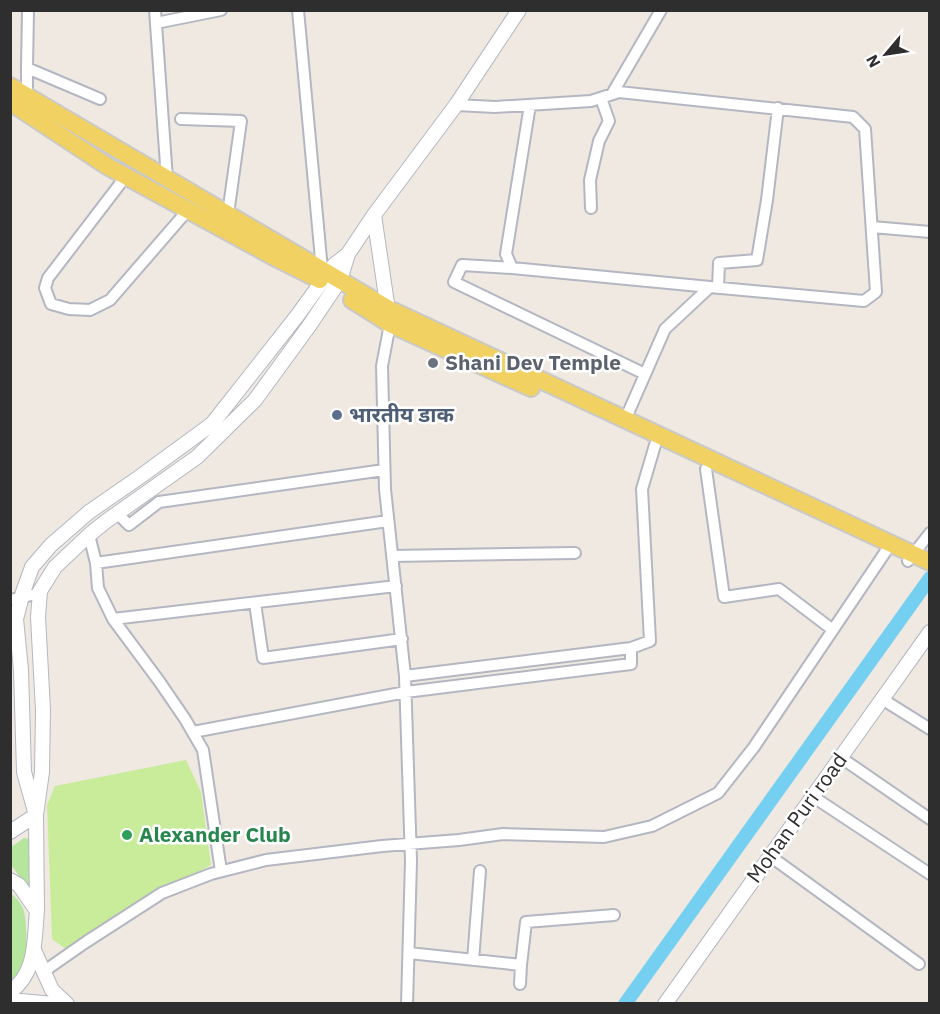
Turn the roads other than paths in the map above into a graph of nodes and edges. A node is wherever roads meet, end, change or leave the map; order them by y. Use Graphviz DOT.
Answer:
graph roads {
  1 [pos="28,10"];
  2 [pos="155,10"];
  3 [pos="221,10"];
  4 [pos="298,10"];
  5 [pos="519,10"];
  6 [pos="661,10"];
  7 [pos="156,23"];
  8 [pos="27,68"];
  9 [pos="10,86"];
  10 [pos="612,94"];
  11 [pos="27,96"];
  12 [pos="601,98"];
  13 [pos="100,99"];
  14 [pos="10,102"];
  15 [pos="456,105"];
  16 [pos="530,105"];
  17 [pos="778,108"];
  18 [pos="181,119"];
  19 [pos="126,176"];
  20 [pos="167,179"];
  21 [pos="591,208"];
  22 [pos="188,210"];
  23 [pos="228,214"];
  24 [pos="374,215"];
  25 [pos="872,227"];
  26 [pos="930,231"];
  27 [pos="512,268"];
  28 [pos="329,278"];
  29 [pos="714,288"];
  30 [pos="389,316"];
  31 [pos="645,374"];
  32 [pos="626,420"];
  33 [pos="655,445"];
  34 [pos="706,469"];
  35 [pos="384,470"];
  36 [pos="117,513"];
  37 [pos="823,518"];
  38 [pos="388,521"];
  39 [pos="930,533"];
  40 [pos="89,535"];
  41 [pos="886,551"];
  42 [pos="575,553"];
  43 [pos="392,556"];
  44 [pos="916,559"];
  45 [pos="96,563"];
  46 [pos="930,571"];
  47 [pos="396,586"];
  48 [pos="40,593"];
  49 [pos="16,598"];
  50 [pos="255,603"];
  51 [pos="113,619"];
  52 [pos="833,630"];
  53 [pos="930,632"];
  54 [pos="402,639"];
  55 [pos="631,648"];
  56 [pos="405,676"];
  57 [pos="406,692"];
  58 [pos="882,699"];
  59 [pos="930,729"];
  60 [pos="193,732"];
  61 [pos="840,757"];
  62 [pos="813,796"];
  63 [pos="36,815"];
  64 [pos="930,819"];
  65 [pos="10,832"];
  66 [pos="411,843"];
  67 [pos="770,856"];
  68 [pos="221,871"];
  69 [pos="480,871"];
  70 [pos="930,874"];
  71 [pos="10,880"];
  72 [pos="37,910"];
  73 [pos="614,915"];
  74 [pos="33,948"];
  75 [pos="409,953"];
  76 [pos="473,960"];
  77 [pos="919,964"];
  78 [pos="521,965"];
  79 [pos="43,972"];
  80 [pos="520,984"];
  81 [pos="10,992"];
  82 [pos="10,1000"];
  83 [pos="53,1004"];
  84 [pos="67,1004"];
  85 [pos="407,1004"];
  86 [pos="665,1004"];
  1 -- 8 [label="street"];
  2 -- 7 [label="street"];
  3 -- 7 [label="street"];
  4 -- 28 [label="street"];
  5 -- 15 [label="street"];
  6 -- 10 [label="street"];
  7 -- 20 [label="street"];
  8 -- 11 [label="street"];
  8 -- 13 [label="street"];
  9 -- 11 [label="main road"];
  10 -- 12 [label="street"];
  10 -- 17 [label="street"];
  11 -- 20 [label="main road"];
  12 -- 16 [label="street"];
  12 -- 21 [label="street"];
  14 -- 19 [label="main road"];
  15 -- 16 [label="street"];
  15 -- 24 [label="street"];
  16 -- 27 [label="street"];
  17 -- 25 [label="street"];
  17 -- 29 [label="street"];
  18 -- 23 [label="street"];
  19 -- 22 [label="main road"];
  19 -- 22 [label="street"];
  20 -- 23 [label="main road"];
  22 -- 28 [label="main road"];
  23 -- 28 [label="main road"];
  24 -- 28 [label="street"];
  24 -- 30 [label="street"];
  25 -- 26 [label="street"];
  25 -- 29 [label="street"];
  27 -- 29 [label="street"];
  27 -- 31 [label="street"];
  28 -- 30 [label="main road"];
  28 -- 36 [label="street"];
  28 -- 49 [label="street"];
  29 -- 31 [label="street"];
  30 -- 32 [label="main road"];
  30 -- 33 [label="main road"];
  30 -- 35 [label="street"];
  31 -- 32 [label="street"];
  32 -- 37 [label="main road"];
  33 -- 34 [label="main road"];
  33 -- 55 [label="street"];
  34 -- 37 [label="main road"];
  34 -- 52 [label="street"];
  35 -- 36 [label="street"];
  35 -- 38 [label="street"];
  36 -- 40 [label="street"];
  37 -- 41 [label="main road"];
  37 -- 44 [label="main road"];
  38 -- 43 [label="street"];
  38 -- 45 [label="street"];
  39 -- 44 [label="street"];
  40 -- 45 [label="street"];
  40 -- 48 [label="street"];
  41 -- 44 [label="main road"];
  41 -- 52 [label="street"];
  42 -- 43 [label="street"];
  43 -- 47 [label="street"];
  44 -- 46 [label="main road"];
  45 -- 51 [label="street"];
  47 -- 50 [label="street"];
  47 -- 54 [label="street"];
  48 -- 49 [label="street"];
  48 -- 63 [label="street"];
  49 -- 63 [label="street"];
  50 -- 51 [label="street"];
  50 -- 54 [label="street"];
  51 -- 60 [label="street"];
  52 -- 66 [label="street"];
  53 -- 58 [label="street, Mohan Puri road"];
  54 -- 56 [label="street"];
  55 -- 56 [label="street"];
  55 -- 57 [label="street"];
  56 -- 57 [label="street"];
  57 -- 60 [label="street"];
  57 -- 66 [label="street"];
  58 -- 59 [label="street"];
  58 -- 61 [label="street, Mohan Puri road"];
  60 -- 68 [label="street"];
  61 -- 62 [label="street, Mohan Puri road"];
  61 -- 64 [label="street"];
  62 -- 67 [label="street, Mohan Puri road"];
  62 -- 70 [label="street"];
  63 -- 65 [label="street"];
  63 -- 72 [label="street"];
  66 -- 68 [label="street"];
  66 -- 75 [label="street"];
  67 -- 77 [label="street"];
  67 -- 86 [label="street, Mohan Puri road"];
  68 -- 79 [label="street"];
  69 -- 76 [label="street"];
  71 -- 72 [label="street"];
  72 -- 74 [label="street"];
  73 -- 78 [label="street"];
  74 -- 79 [label="street"];
  74 -- 81 [label="street"];
  75 -- 76 [label="street"];
  75 -- 85 [label="street"];
  76 -- 78 [label="street"];
  78 -- 80 [label="street"];
  79 -- 84 [label="street"];
  82 -- 83 [label="street"];
}
